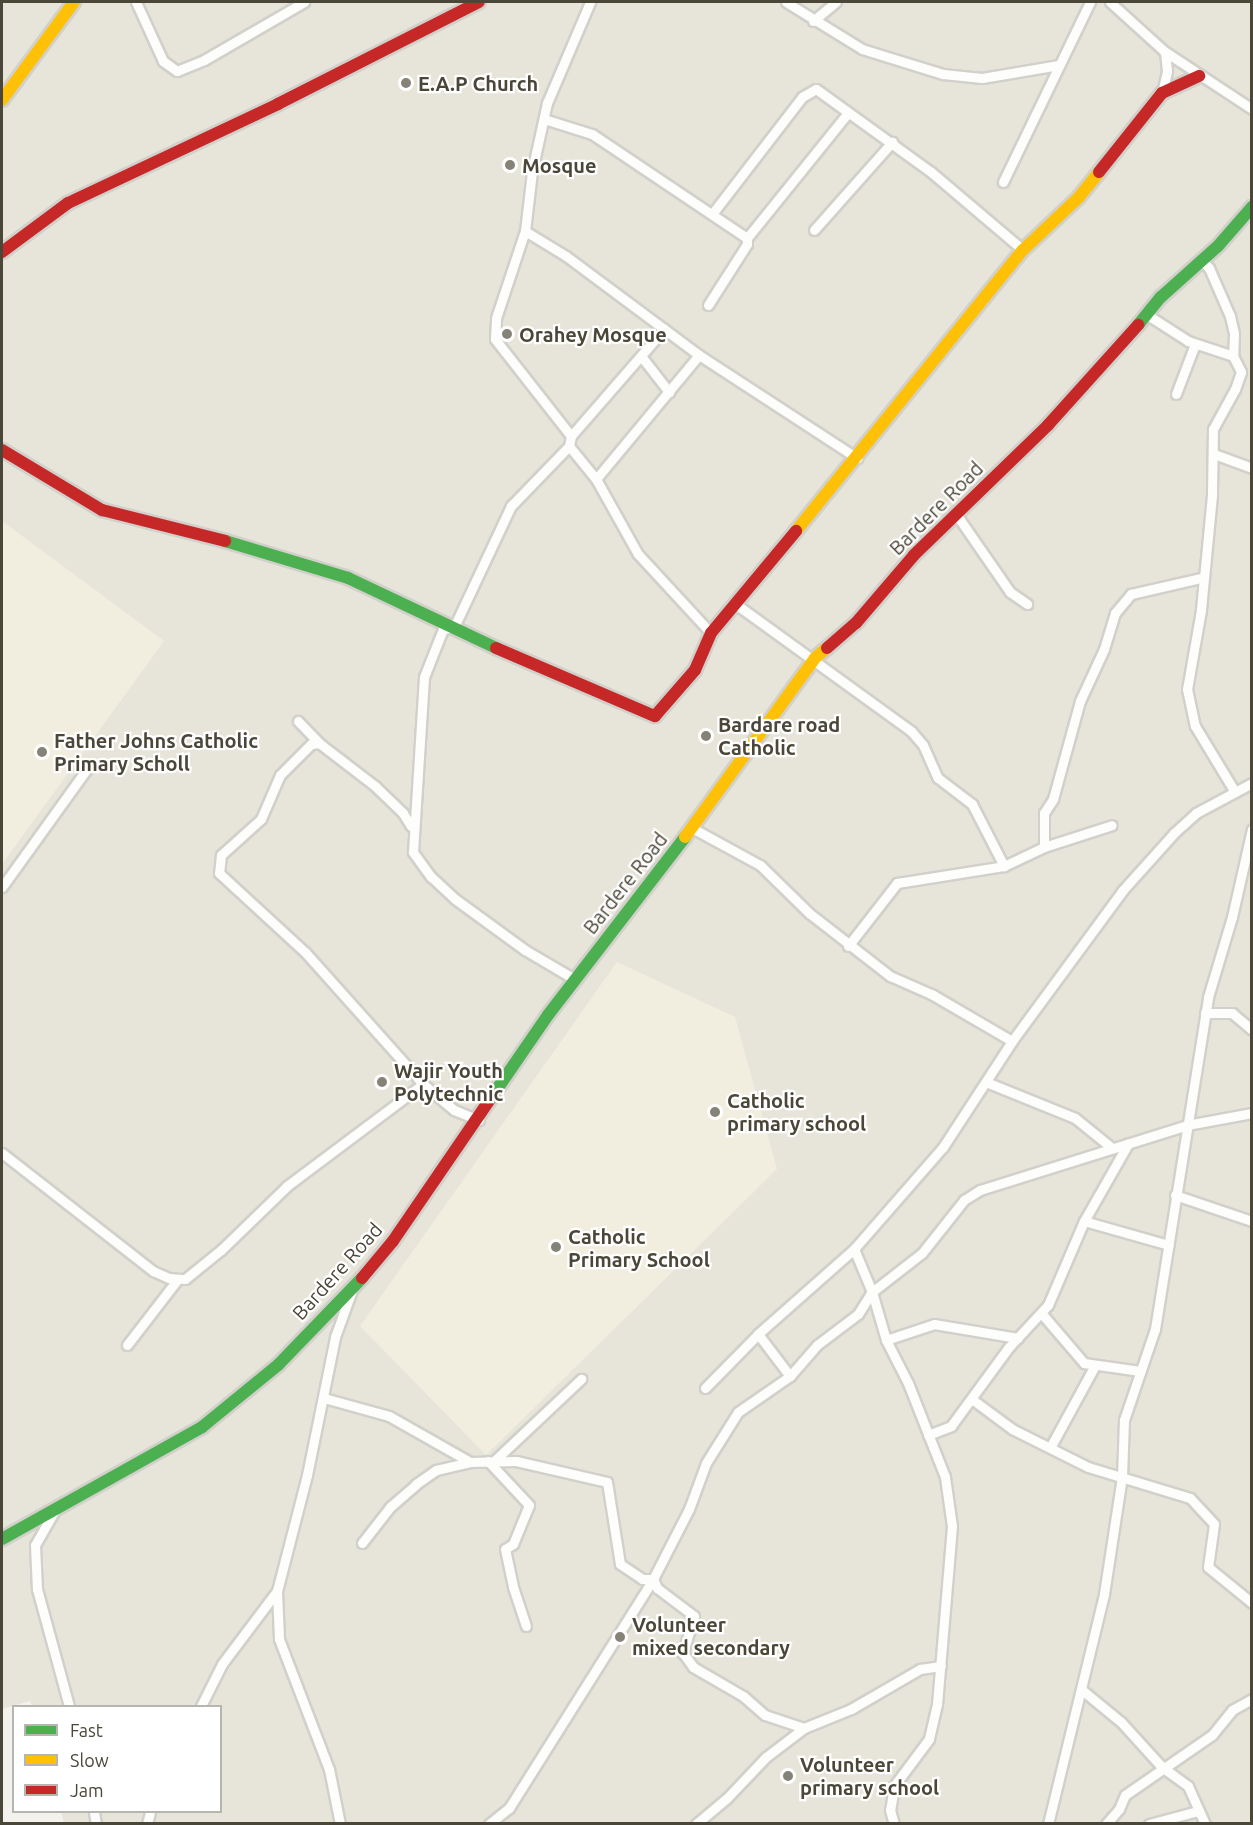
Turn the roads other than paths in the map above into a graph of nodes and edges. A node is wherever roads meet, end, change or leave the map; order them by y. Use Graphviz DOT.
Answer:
graph roads {
  1 [pos="74,2"];
  2 [pos="136,2"];
  3 [pos="304,2"];
  4 [pos="480,2"];
  5 [pos="590,2"];
  6 [pos="786,2"];
  7 [pos="836,2"];
  8 [pos="1090,2"];
  9 [pos="1110,2"];
  10 [pos="813,21"];
  11 [pos="1165,52"];
  12 [pos="1059,65"];
  13 [pos="1199,76"];
  14 [pos="1162,93"];
  15 [pos="2,100"];
  16 [pos="1251,110"];
  17 [pos="848,113"];
  18 [pos="544,119"];
  19 [pos="891,142"];
  20 [pos="1003,182"];
  21 [pos="1251,207"];
  22 [pos="712,214"];
  23 [pos="814,230"];
  24 [pos="525,231"];
  25 [pos="747,238"];
  26 [pos="1023,250"];
  27 [pos="2,252"];
  28 [pos="1201,260"];
  29 [pos="708,305"];
  30 [pos="1146,314"];
  31 [pos="664,329"];
  32 [pos="1195,344"];
  33 [pos="641,356"];
  34 [pos="699,356"];
  35 [pos="1233,356"];
  36 [pos="669,392"];
  37 [pos="1176,394"];
  38 [pos="570,441"];
  39 [pos="2,450"];
  40 [pos="1214,454"];
  41 [pos="857,458"];
  42 [pos="1251,468"];
  43 [pos="596,479"];
  44 [pos="956,514"];
  45 [pos="1201,578"];
  46 [pos="1027,604"];
  47 [pos="737,605"];
  48 [pos="454,627"];
  49 [pos="711,633"];
  50 [pos="815,658"];
  51 [pos="298,721"];
  52 [pos="319,743"];
  53 [pos="89,766"];
  54 [pos="1251,783"];
  55 [pos="1235,792"];
  56 [pos="1112,825"];
  57 [pos="411,826"];
  58 [pos="692,828"];
  59 [pos="1251,829"];
  60 [pos="1044,847"];
  61 [pos="1004,866"];
  62 [pos="2,887"];
  63 [pos="848,946"];
  64 [pos="576,980"];
  65 [pos="1205,1013"];
  66 [pos="1251,1029"];
  67 [pos="1012,1041"];
  68 [pos="986,1082"];
  69 [pos="423,1084"];
  70 [pos="1251,1113"];
  71 [pos="479,1120"];
  72 [pos="1187,1125"];
  73 [pos="1128,1144"];
  74 [pos="1113,1148"];
  75 [pos="2,1153"];
  76 [pos="1175,1196"];
  77 [pos="1084,1221"];
  78 [pos="1251,1221"];
  79 [pos="1169,1245"];
  80 [pos="854,1249"];
  81 [pos="177,1280"];
  82 [pos="353,1288"];
  83 [pos="872,1292"];
  84 [pos="1042,1314"];
  85 [pos="758,1334"];
  86 [pos="1018,1338"];
  87 [pos="886,1340"];
  88 [pos="127,1345"];
  89 [pos="1094,1367"];
  90 [pos="1140,1371"];
  91 [pos="790,1376"];
  92 [pos="581,1379"];
  93 [pos="705,1388"];
  94 [pos="324,1398"];
  95 [pos="973,1400"];
  96 [pos="928,1435"];
  97 [pos="1051,1446"];
  98 [pos="491,1461"];
  99 [pos="470,1462"];
  100 [pos="1122,1477"];
  101 [pos="55,1510"];
  102 [pos="2,1539"];
  103 [pos="362,1543"];
  104 [pos="652,1579"];
  105 [pos="277,1591"];
  106 [pos="1251,1603"];
  107 [pos="526,1626"];
  108 [pos="941,1666"];
  109 [pos="1082,1690"];
  110 [pos="1251,1699"];
  111 [pos="68,1705"];
  112 [pos="202,1705"];
  113 [pos="804,1728"];
  114 [pos="1162,1767"];
  115 [pos="1198,1811"];
  116 [pos="1112,1822"];
  117 [pos="340,1824"];
  118 [pos="489,1824"];
  119 [pos="696,1824"];
  120 [pos="894,1824"];
  121 [pos="1048,1824"];
  122 [pos="1149,1824"];
  123 [pos="1205,1824"];
  1 -- 15 [label="street"];
  2 -- 3 [label="street"];
  4 -- 27 [label="street"];
  5 -- 18 [label="street"];
  6 -- 10 [label="street"];
  7 -- 10 [label="street"];
  8 -- 12 [label="street"];
  9 -- 11 [label="street"];
  10 -- 12 [label="street"];
  11 -- 13 [label="street"];
  11 -- 14 [label="street"];
  12 -- 20 [label="street"];
  13 -- 14 [label="street"];
  13 -- 16 [label="street"];
  14 -- 26 [label="street"];
  17 -- 19 [label="street"];
  17 -- 22 [label="street"];
  17 -- 25 [label="street"];
  18 -- 22 [label="street"];
  18 -- 24 [label="street"];
  19 -- 23 [label="street"];
  19 -- 26 [label="street"];
  21 -- 28 [label="street, Bardere Road"];
  22 -- 25 [label="street"];
  24 -- 31 [label="street"];
  24 -- 38 [label="street"];
  25 -- 29 [label="street"];
  26 -- 41 [label="street"];
  28 -- 30 [label="street, Bardere Road"];
  28 -- 35 [label="street"];
  30 -- 32 [label="street"];
  30 -- 44 [label="street, Bardere Road"];
  31 -- 33 [label="street"];
  31 -- 34 [label="street"];
  32 -- 35 [label="street"];
  32 -- 37 [label="street"];
  33 -- 36 [label="street"];
  33 -- 38 [label="street"];
  34 -- 36 [label="street"];
  34 -- 41 [label="street"];
  35 -- 40 [label="street"];
  36 -- 43 [label="street"];
  38 -- 43 [label="street"];
  38 -- 48 [label="street"];
  39 -- 48 [label="street"];
  40 -- 42 [label="street"];
  40 -- 45 [label="street"];
  41 -- 47 [label="street"];
  43 -- 49 [label="street"];
  44 -- 46 [label="street"];
  44 -- 50 [label="street, Bardere Road"];
  45 -- 55 [label="street"];
  45 -- 60 [label="street"];
  47 -- 49 [label="street"];
  47 -- 50 [label="street"];
  48 -- 49 [label="street"];
  48 -- 57 [label="street"];
  50 -- 58 [label="street, Bardere Road"];
  50 -- 61 [label="street"];
  51 -- 52 [label="street"];
  52 -- 57 [label="street"];
  52 -- 69 [label="street"];
  53 -- 62 [label="street"];
  54 -- 55 [label="street"];
  55 -- 67 [label="street"];
  56 -- 60 [label="street"];
  57 -- 64 [label="street"];
  58 -- 63 [label="street"];
  58 -- 64 [label="street, Bardere Road"];
  59 -- 65 [label="street"];
  60 -- 61 [label="street"];
  61 -- 63 [label="street"];
  63 -- 67 [label="street"];
  64 -- 71 [label="street, Bardere Road"];
  65 -- 66 [label="street"];
  65 -- 72 [label="street"];
  67 -- 68 [label="street"];
  68 -- 74 [label="street"];
  68 -- 80 [label="street"];
  69 -- 71 [label="street"];
  69 -- 81 [label="street"];
  70 -- 72 [label="street"];
  71 -- 82 [label="street, Bardere Road"];
  72 -- 73 [label="street"];
  72 -- 76 [label="street"];
  73 -- 74 [label="street"];
  73 -- 77 [label="street"];
  74 -- 83 [label="street"];
  75 -- 81 [label="street"];
  76 -- 78 [label="street"];
  76 -- 79 [label="street"];
  77 -- 79 [label="street"];
  77 -- 84 [label="street"];
  79 -- 90 [label="street"];
  80 -- 83 [label="street"];
  80 -- 85 [label="street"];
  81 -- 88 [label="street"];
  82 -- 94 [label="street"];
  82 -- 101 [label="street, Bardere Road"];
  83 -- 87 [label="street"];
  83 -- 91 [label="street"];
  84 -- 86 [label="street"];
  84 -- 89 [label="street"];
  85 -- 91 [label="street"];
  85 -- 93 [label="street"];
  86 -- 87 [label="street"];
  86 -- 95 [label="street"];
  87 -- 96 [label="street"];
  89 -- 90 [label="street"];
  89 -- 97 [label="street"];
  90 -- 100 [label="street"];
  91 -- 104 [label="street"];
  92 -- 98 [label="street"];
  94 -- 99 [label="street"];
  94 -- 105 [label="street"];
  95 -- 96 [label="street"];
  95 -- 97 [label="street"];
  96 -- 108 [label="street"];
  97 -- 100 [label="street"];
  98 -- 99 [label="street"];
  98 -- 104 [label="street"];
  98 -- 107 [label="street"];
  99 -- 103 [label="street"];
  100 -- 106 [label="street"];
  100 -- 109 [label="street"];
  101 -- 102 [label="street, Bardere Road"];
  101 -- 111 [label="street"];
  104 -- 113 [label="street"];
  104 -- 118 [label="street"];
  105 -- 112 [label="street"];
  105 -- 117 [label="street"];
  108 -- 113 [label="street"];
  108 -- 120 [label="street"];
  109 -- 114 [label="street"];
  109 -- 121 [label="street"];
  110 -- 114 [label="street"];
  113 -- 119 [label="street"];
  114 -- 115 [label="street"];
  114 -- 116 [label="street"];
  115 -- 122 [label="street"];
  115 -- 123 [label="street"];
}
